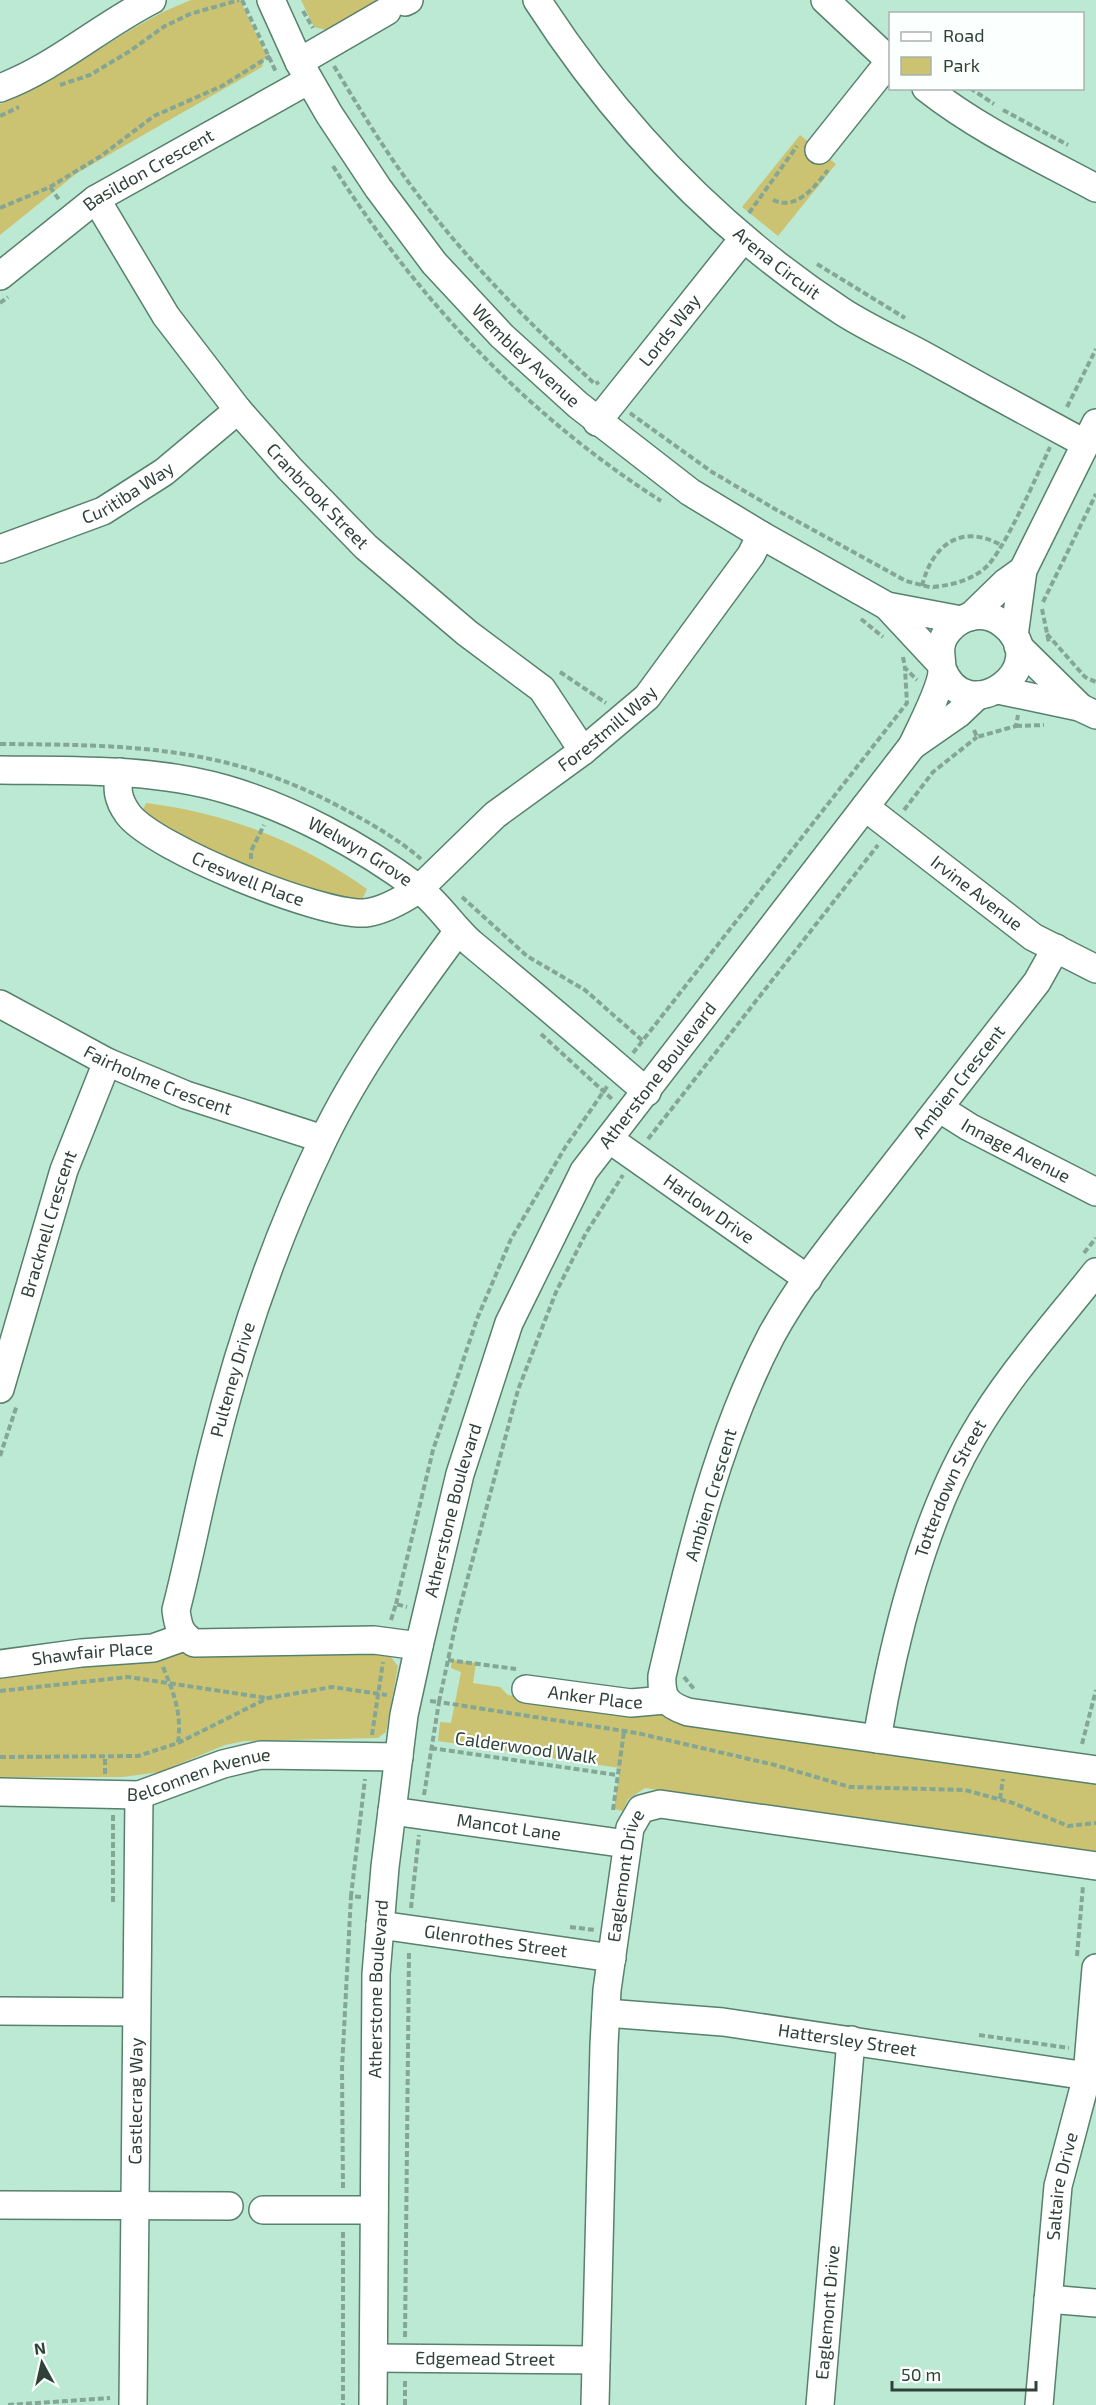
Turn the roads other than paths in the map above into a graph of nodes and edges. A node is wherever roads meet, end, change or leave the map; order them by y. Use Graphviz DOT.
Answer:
graph roads {
  1 [pos="152,0"];
  2 [pos="271,0"];
  3 [pos="537,0"];
  4 [pos="825,0"];
  5 [pos="400,4"];
  6 [pos="889,60"];
  7 [pos="889,62"];
  8 [pos="291,67"];
  9 [pos="0,88"];
  10 [pos="929,90"];
  11 [pos="819,150"];
  12 [pos="1096,188"];
  13 [pos="96,199"];
  14 [pos="743,238"];
  15 [pos="0,276"];
  16 [pos="238,410"];
  17 [pos="587,413"];
  18 [pos="1091,434"];
  19 [pos="761,535"];
  20 [pos="0,549"];
  21 [pos="1023,570"];
  22 [pos="965,618"];
  23 [pos="915,621"];
  24 [pos="1016,641"];
  25 [pos="941,666"];
  26 [pos="1000,693"];
  27 [pos="1088,711"];
  28 [pos="912,746"];
  29 [pos="583,752"];
  30 [pos="0,770"];
  31 [pos="119,771"];
  32 [pos="866,807"];
  33 [pos="419,888"];
  34 [pos="458,931"];
  35 [pos="1056,948"];
  36 [pos="1096,969"];
  37 [pos="0,1004"];
  38 [pos="107,1062"];
  39 [pos="647,1092"];
  40 [pos="939,1108"];
  41 [pos="324,1139"];
  42 [pos="609,1139"];
  43 [pos="1096,1192"];
  44 [pos="1096,1272"];
  45 [pos="808,1279"];
  46 [pos="0,1389"];
  47 [pos="184,1637"];
  48 [pos="419,1646"];
  49 [pos="0,1664"];
  50 [pos="526,1689"];
  51 [pos="664,1700"];
  52 [pos="877,1739"];
  53 [pos="399,1757"];
  54 [pos="1092,1758"];
  55 [pos="0,1792"];
  56 [pos="139,1795"];
  57 [pos="392,1810"];
  58 [pos="627,1844"];
  59 [pos="1096,1866"];
  60 [pos="380,1925"];
  61 [pos="612,1958"];
  62 [pos="1096,1968"];
  63 [pos="0,2011"];
  64 [pos="136,2012"];
  65 [pos="606,2013"];
  66 [pos="850,2040"];
  67 [pos="1087,2076"];
  68 [pos="0,2205"];
  69 [pos="134,2205"];
  70 [pos="229,2206"];
  71 [pos="263,2210"];
  72 [pos="374,2210"];
  73 [pos="1048,2299"];
  74 [pos="1096,2303"];
  75 [pos="374,2358"];
  76 [pos="596,2360"];
  77 [pos="122,2401"];
  78 [pos="373,2405"];
  79 [pos="595,2405"];
  80 [pos="820,2405"];
  81 [pos="1039,2405"];
  1 -- 9 [label="street"];
  2 -- 8 [label="street, Wembley Avenue"];
  3 -- 14 [label="street, Arena Circuit"];
  4 -- 6 [label="street"];
  5 -- 8 [label="street, Basildon Crescent"];
  7 -- 11 [label="street"];
  8 -- 13 [label="street, Basildon Crescent"];
  8 -- 17 [label="street, Wembley Avenue"];
  10 -- 12 [label="street"];
  13 -- 15 [label="street, Basildon Crescent"];
  13 -- 16 [label="street, Cranbrook Street"];
  14 -- 17 [label="street, Lords Way"];
  14 -- 18 [label="street, Arena Circuit"];
  16 -- 20 [label="street, Curitiba Way"];
  16 -- 29 [label="street, Cranbrook Street"];
  17 -- 19 [label="street, Wembley Avenue"];
  18 -- 21 [label="street"];
  19 -- 23 [label="street, Wembley Avenue"];
  19 -- 29 [label="street, Forestmill Way"];
  21 -- 22 [label="street"];
  21 -- 24 [label="street"];
  22 -- 23 [label="street, Wembley Avenue"];
  22 -- 24 [label="street"];
  22 -- 25 [label="street"];
  23 -- 25 [label="street"];
  24 -- 26 [label="street"];
  24 -- 27 [label="street"];
  25 -- 26 [label="street"];
  25 -- 28 [label="street, Atherstone Boulevard"];
  26 -- 27 [label="street"];
  26 -- 28 [label="street, Atherstone Boulevard"];
  28 -- 32 [label="street, Atherstone Boulevard"];
  29 -- 33 [label="street, Forestmill Way"];
  30 -- 31 [label="street, Welwyn Grove"];
  31 -- 33 [label="street, Welwyn Grove"];
  31 -- 33 [label="street, Creswell Place"];
  32 -- 35 [label="street, Irvine Avenue"];
  32 -- 39 [label="street, Atherstone Boulevard"];
  33 -- 34 [label="street, Welwyn Grove"];
  34 -- 39 [label="street, Welwyn Grove"];
  34 -- 41 [label="street, Pulteney Drive"];
  35 -- 36 [label="street, Irvine Avenue"];
  35 -- 40 [label="street, Ambien Crescent"];
  37 -- 38 [label="street, Fairholme Crescent"];
  38 -- 41 [label="street, Fairholme Crescent"];
  38 -- 46 [label="street, Bracknell Crescent"];
  39 -- 42 [label="street, Atherstone Boulevard"];
  40 -- 43 [label="street, Innage Avenue"];
  40 -- 45 [label="street, Ambien Crescent"];
  41 -- 47 [label="street, Pulteney Drive"];
  42 -- 45 [label="street, Harlow Drive"];
  42 -- 48 [label="street, Atherstone Boulevard"];
  44 -- 52 [label="street, Totterdown Street"];
  45 -- 51 [label="street, Ambien Crescent"];
  47 -- 48 [label="street"];
  47 -- 49 [label="street, Shawfair Place"];
  48 -- 53 [label="street, Atherstone Boulevard"];
  50 -- 51 [label="street, Anker Place"];
  51 -- 52 [label="street"];
  52 -- 54 [label="street"];
  53 -- 56 [label="street, Belconnen Avenue"];
  53 -- 57 [label="street, Atherstone Boulevard"];
  55 -- 56 [label="street, Belconnen Avenue"];
  56 -- 64 [label="street, Castlecrag Way"];
  57 -- 58 [label="street, Mancot Lane"];
  57 -- 60 [label="street, Atherstone Boulevard"];
  58 -- 59 [label="street, Eaglemont Drive"];
  58 -- 61 [label="street, Eaglemont Drive"];
  60 -- 61 [label="street, Glenrothes Street"];
  60 -- 72 [label="street, Atherstone Boulevard"];
  61 -- 65 [label="street, Eaglemont Drive"];
  62 -- 67 [label="street, Saltaire Drive"];
  63 -- 64 [label="street"];
  64 -- 69 [label="street, Castlecrag Way"];
  65 -- 66 [label="street, Hattersley Street"];
  65 -- 76 [label="street, Eaglemont Drive"];
  66 -- 67 [label="street, Hattersley Street"];
  66 -- 80 [label="street, Eaglemont Drive"];
  67 -- 73 [label="street, Saltaire Drive"];
  68 -- 69 [label="street"];
  69 -- 70 [label="street"];
  69 -- 77 [label="street, Castlecrag Way"];
  71 -- 72 [label="street"];
  72 -- 75 [label="street, Atherstone Boulevard"];
  73 -- 74 [label="street"];
  73 -- 81 [label="street, Saltaire Drive"];
  75 -- 76 [label="street, Edgemead Street"];
  75 -- 78 [label="street, Atherstone Boulevard"];
  76 -- 79 [label="street, Eaglemont Drive"];
}
